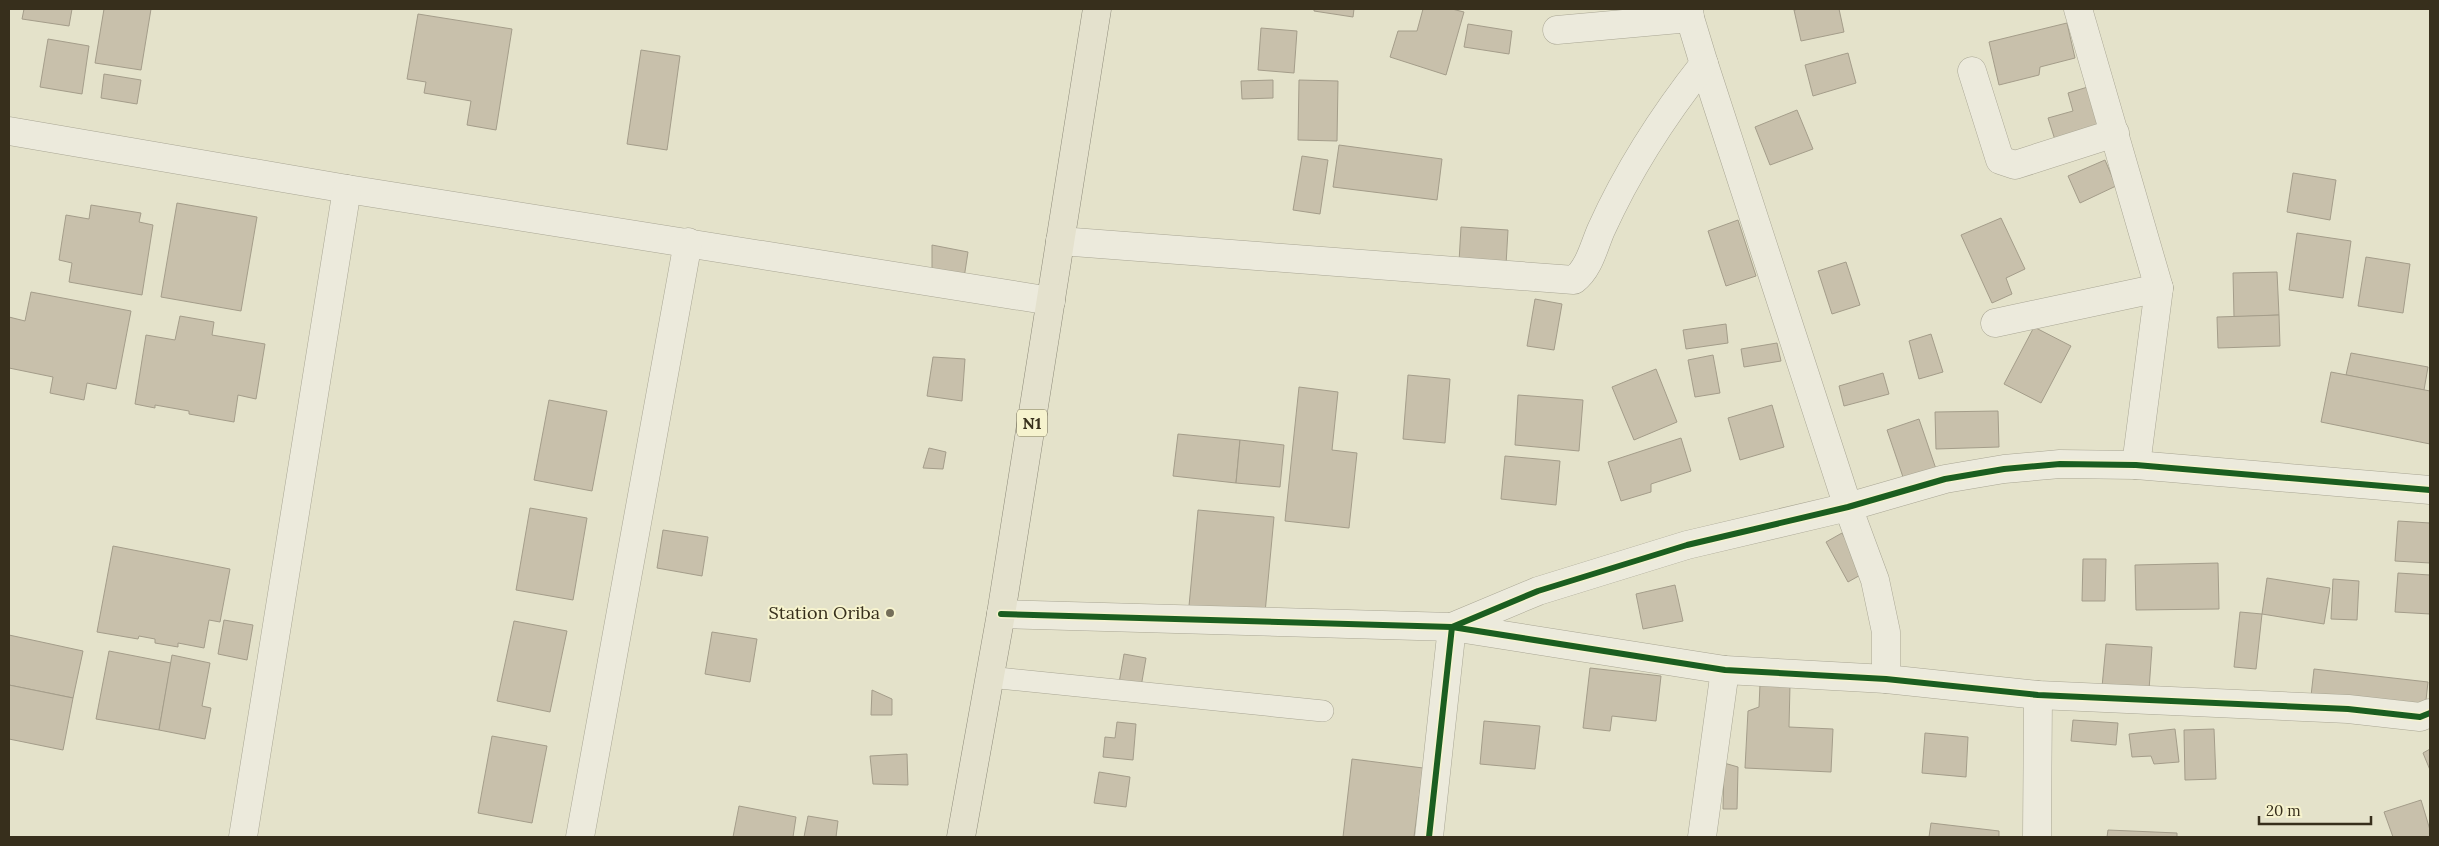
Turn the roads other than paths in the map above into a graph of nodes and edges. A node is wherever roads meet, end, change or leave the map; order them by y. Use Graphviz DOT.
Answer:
graph roads {
  1 [pos="1096,9"];
  2 [pos="2078,9"];
  3 [pos="1690,14"];
  4 [pos="1557,30"];
  5 [pos="1704,64"];
  6 [pos="1972,71"];
  7 [pos="9,131"];
  8 [pos="2115,132"];
  9 [pos="348,189"];
  10 [pos="1060,241"];
  11 [pos="688,242"];
  12 [pos="2159,288"];
  13 [pos="1051,301"];
  14 [pos="1995,323"];
  15 [pos="2136,465"];
  16 [pos="2430,490"];
  17 [pos="1848,507"];
  18 [pos="1001,614"];
  19 [pos="1452,627"];
  20 [pos="1725,670"];
  21 [pos="989,677"];
  22 [pos="1886,679"];
  23 [pos="2038,695"];
  24 [pos="1323,711"];
  25 [pos="2430,713"];
  26 [pos="243,837"];
  27 [pos="580,837"];
  28 [pos="961,837"];
  29 [pos="1429,837"];
  30 [pos="1702,837"];
  31 [pos="2037,837"];
  1 -- 10 [label="main road, N1"];
  2 -- 8 [label="street"];
  3 -- 4 [label="street"];
  3 -- 5 [label="street"];
  5 -- 10 [label="street"];
  5 -- 17 [label="street"];
  6 -- 8 [label="street"];
  7 -- 9 [label="street"];
  8 -- 12 [label="street"];
  9 -- 11 [label="street"];
  9 -- 26 [label="street"];
  10 -- 13 [label="main road, N1"];
  11 -- 13 [label="street"];
  11 -- 27 [label="street"];
  12 -- 14 [label="street"];
  12 -- 15 [label="street"];
  13 -- 18 [label="main road, N1"];
  15 -- 16 [label="street"];
  15 -- 17 [label="street"];
  17 -- 19 [label="street"];
  17 -- 22 [label="street"];
  18 -- 19 [label="street"];
  18 -- 21 [label="main road, N1"];
  19 -- 20 [label="street"];
  19 -- 29 [label="street"];
  20 -- 22 [label="street"];
  20 -- 30 [label="street"];
  21 -- 24 [label="lane"];
  21 -- 28 [label="main road, N1"];
  22 -- 23 [label="street"];
  23 -- 25 [label="street"];
  23 -- 31 [label="street"];
}
